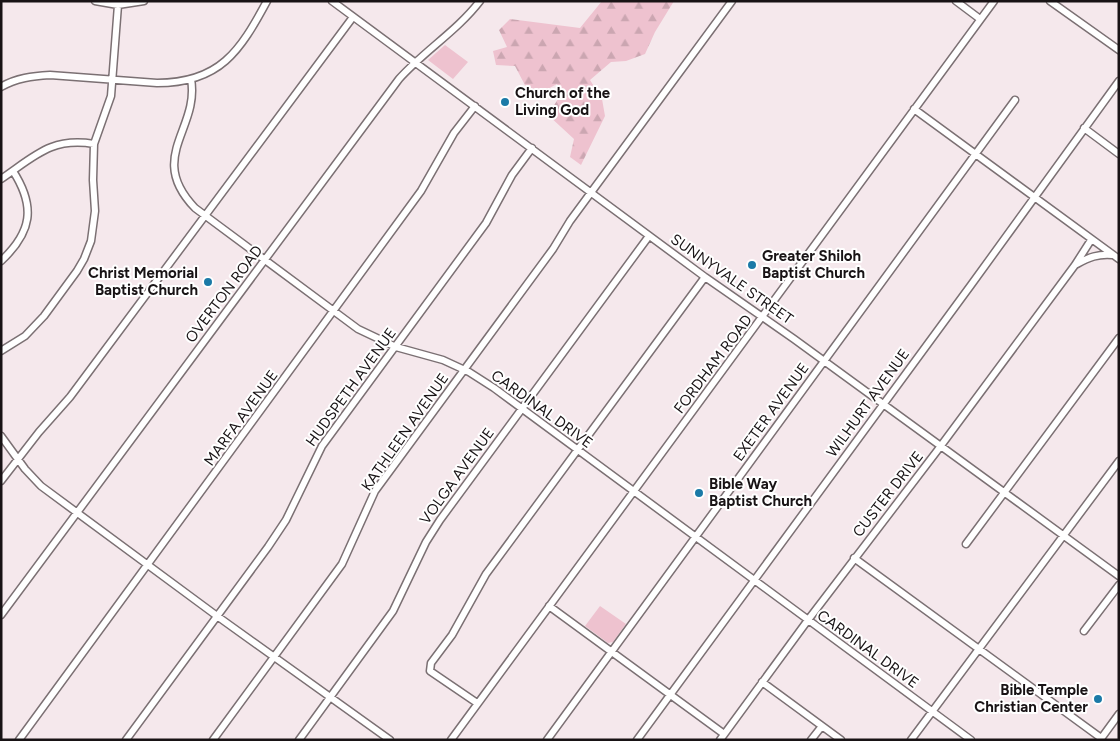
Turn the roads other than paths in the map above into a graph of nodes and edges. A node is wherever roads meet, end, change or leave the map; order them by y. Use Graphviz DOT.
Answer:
graph roads {
  1 [pos="95,1"];
  2 [pos="144,1"];
  3 [pos="267,1"];
  4 [pos="332,1"];
  5 [pos="480,1"];
  6 [pos="732,1"];
  7 [pos="956,1"];
  8 [pos="994,1"];
  9 [pos="1050,1"];
  10 [pos="118,6"];
  11 [pos="352,17"];
  12 [pos="980,19"];
  13 [pos="1119,50"];
  14 [pos="416,62"];
  15 [pos="190,79"];
  16 [pos="112,80"];
  17 [pos="1119,81"];
  18 [pos="1,87"];
  19 [pos="1015,100"];
  20 [pos="475,106"];
  21 [pos="914,109"];
  22 [pos="1084,128"];
  23 [pos="94,144"];
  24 [pos="532,148"];
  25 [pos="976,154"];
  26 [pos="1119,154"];
  27 [pos="13,171"];
  28 [pos="1,179"];
  29 [pos="591,192"];
  30 [pos="1035,197"];
  31 [pos="204,215"];
  32 [pos="649,236"];
  33 [pos="1091,240"];
  34 [pos="1116,257"];
  35 [pos="264,260"];
  36 [pos="1,261"];
  37 [pos="1075,264"];
  38 [pos="705,277"];
  39 [pos="334,312"];
  40 [pos="762,318"];
  41 [pos="1119,338"];
  42 [pos="396,347"];
  43 [pos="1,351"];
  44 [pos="824,361"];
  45 [pos="464,370"];
  46 [pos="883,404"];
  47 [pos="522,409"];
  48 [pos="1,436"];
  49 [pos="940,446"];
  50 [pos="577,450"];
  51 [pos="17,458"];
  52 [pos="1119,461"];
  53 [pos="1,480"];
  54 [pos="634,492"];
  55 [pos="1005,492"];
  56 [pos="77,513"];
  57 [pos="1063,535"];
  58 [pos="696,537"];
  59 [pos="966,544"];
  60 [pos="854,558"];
  61 [pos="148,565"];
  62 [pos="1119,576"];
  63 [pos="754,580"];
  64 [pos="1119,585"];
  65 [pos="549,606"];
  66 [pos="1,615"];
  67 [pos="218,616"];
  68 [pos="808,620"];
  69 [pos="1084,631"];
  70 [pos="978,649"];
  71 [pos="611,651"];
  72 [pos="274,656"];
  73 [pos="762,682"];
  74 [pos="670,694"];
  75 [pos="330,697"];
  76 [pos="477,703"];
  77 [pos="932,711"];
  78 [pos="1119,714"];
  79 [pos="822,726"];
  80 [pos="722,737"];
  81 [pos="1100,739"];
  82 [pos="19,740"];
  83 [pos="126,740"];
  84 [pos="213,740"];
  85 [pos="299,740"];
  86 [pos="390,740"];
  87 [pos="451,740"];
  88 [pos="547,740"];
  89 [pos="637,740"];
  90 [pos="811,740"];
  91 [pos="840,740"];
  92 [pos="910,740"];
  93 [pos="971,740"];
  1 -- 10 [label="street"];
  2 -- 10 [label="street"];
  3 -- 15 [label="street"];
  4 -- 11 [label="street, SUNNYVALE STREET"];
  5 -- 14 [label="street, OVERTON ROAD"];
  6 -- 29 [label="street, KATHLEEN AVENUE"];
  7 -- 12 [label="street"];
  8 -- 12 [label="street, FORDHAM ROAD"];
  9 -- 13 [label="street"];
  10 -- 16 [label="street"];
  11 -- 14 [label="street, SUNNYVALE STREET"];
  11 -- 31 [label="street"];
  12 -- 21 [label="street, FORDHAM ROAD"];
  14 -- 20 [label="street, SUNNYVALE STREET"];
  14 -- 35 [label="street, OVERTON ROAD"];
  15 -- 16 [label="street"];
  15 -- 31 [label="street, CARDINAL DRIVE"];
  16 -- 18 [label="street"];
  16 -- 23 [label="street"];
  17 -- 22 [label="street, WILHURT AVENUE"];
  19 -- 25 [label="street, EXETER AVENUE"];
  20 -- 24 [label="street, SUNNYVALE STREET"];
  20 -- 39 [label="street, MARFA AVENUE"];
  21 -- 25 [label="street"];
  21 -- 40 [label="street, FORDHAM ROAD"];
  22 -- 26 [label="street"];
  22 -- 30 [label="street, WILHURT AVENUE"];
  23 -- 27 [label="street"];
  23 -- 43 [label="street"];
  24 -- 29 [label="street, SUNNYVALE STREET"];
  24 -- 42 [label="street, HUDSPETH AVENUE"];
  25 -- 30 [label="street"];
  25 -- 44 [label="street, EXETER AVENUE"];
  27 -- 28 [label="street"];
  27 -- 36 [label="street"];
  29 -- 32 [label="street, SUNNYVALE STREET"];
  29 -- 45 [label="street, KATHLEEN AVENUE"];
  30 -- 33 [label="street"];
  30 -- 46 [label="street, WILHURT AVENUE"];
  31 -- 35 [label="street, CARDINAL DRIVE"];
  31 -- 51 [label="street"];
  32 -- 38 [label="street, SUNNYVALE STREET"];
  32 -- 47 [label="street, VOLGA AVENUE"];
  33 -- 34 [label="street"];
  33 -- 37 [label="street, CUSTER DRIVE"];
  34 -- 37 [label="street"];
  35 -- 39 [label="street, CARDINAL DRIVE"];
  35 -- 56 [label="street, OVERTON ROAD"];
  37 -- 49 [label="street, CUSTER DRIVE"];
  38 -- 40 [label="street, SUNNYVALE STREET"];
  38 -- 50 [label="street"];
  39 -- 42 [label="street, CARDINAL DRIVE"];
  39 -- 61 [label="street, MARFA AVENUE"];
  40 -- 44 [label="street, SUNNYVALE STREET"];
  40 -- 54 [label="street, FORDHAM ROAD"];
  41 -- 55 [label="street"];
  42 -- 45 [label="street, CARDINAL DRIVE"];
  42 -- 67 [label="street, HUDSPETH AVENUE"];
  44 -- 46 [label="street, SUNNYVALE STREET"];
  44 -- 58 [label="street, EXETER AVENUE"];
  45 -- 47 [label="street, CARDINAL DRIVE"];
  45 -- 72 [label="street, KATHLEEN AVENUE"];
  46 -- 49 [label="street, SUNNYVALE STREET"];
  46 -- 63 [label="street, WILHURT AVENUE"];
  47 -- 50 [label="street, CARDINAL DRIVE"];
  47 -- 75 [label="street, VOLGA AVENUE"];
  48 -- 51 [label="street"];
  49 -- 55 [label="street, SUNNYVALE STREET"];
  49 -- 60 [label="street, CUSTER DRIVE"];
  50 -- 54 [label="street, CARDINAL DRIVE"];
  50 -- 76 [label="street"];
  51 -- 53 [label="street"];
  51 -- 56 [label="street"];
  52 -- 57 [label="street"];
  54 -- 58 [label="street, CARDINAL DRIVE"];
  54 -- 65 [label="street, FORDHAM ROAD"];
  55 -- 57 [label="street, SUNNYVALE STREET"];
  55 -- 59 [label="street"];
  56 -- 61 [label="street"];
  56 -- 66 [label="street, OVERTON ROAD"];
  57 -- 62 [label="street, SUNNYVALE STREET"];
  57 -- 70 [label="street"];
  58 -- 63 [label="street, CARDINAL DRIVE"];
  58 -- 71 [label="street, EXETER AVENUE"];
  60 -- 68 [label="street, CUSTER DRIVE"];
  60 -- 70 [label="street"];
  61 -- 67 [label="street"];
  61 -- 82 [label="street, MARFA AVENUE"];
  63 -- 68 [label="street, CARDINAL DRIVE"];
  63 -- 74 [label="street, WILHURT AVENUE"];
  64 -- 69 [label="street"];
  65 -- 71 [label="street"];
  65 -- 76 [label="street, FORDHAM ROAD"];
  67 -- 72 [label="street"];
  67 -- 83 [label="street, HUDSPETH AVENUE"];
  68 -- 73 [label="street, CUSTER DRIVE"];
  68 -- 77 [label="street, CARDINAL DRIVE"];
  70 -- 77 [label="street"];
  70 -- 81 [label="street"];
  71 -- 74 [label="street"];
  71 -- 88 [label="street, EXETER AVENUE"];
  72 -- 75 [label="street"];
  72 -- 84 [label="street, KATHLEEN AVENUE"];
  73 -- 79 [label="street"];
  73 -- 80 [label="street, CUSTER DRIVE"];
  74 -- 80 [label="street"];
  74 -- 89 [label="street, WILHURT AVENUE"];
  75 -- 85 [label="street, VOLGA AVENUE"];
  75 -- 86 [label="street"];
  76 -- 87 [label="street, FORDHAM ROAD"];
  77 -- 92 [label="street"];
  77 -- 93 [label="street, CARDINAL DRIVE"];
  78 -- 81 [label="street"];
  79 -- 90 [label="street"];
  79 -- 91 [label="street"];
}
